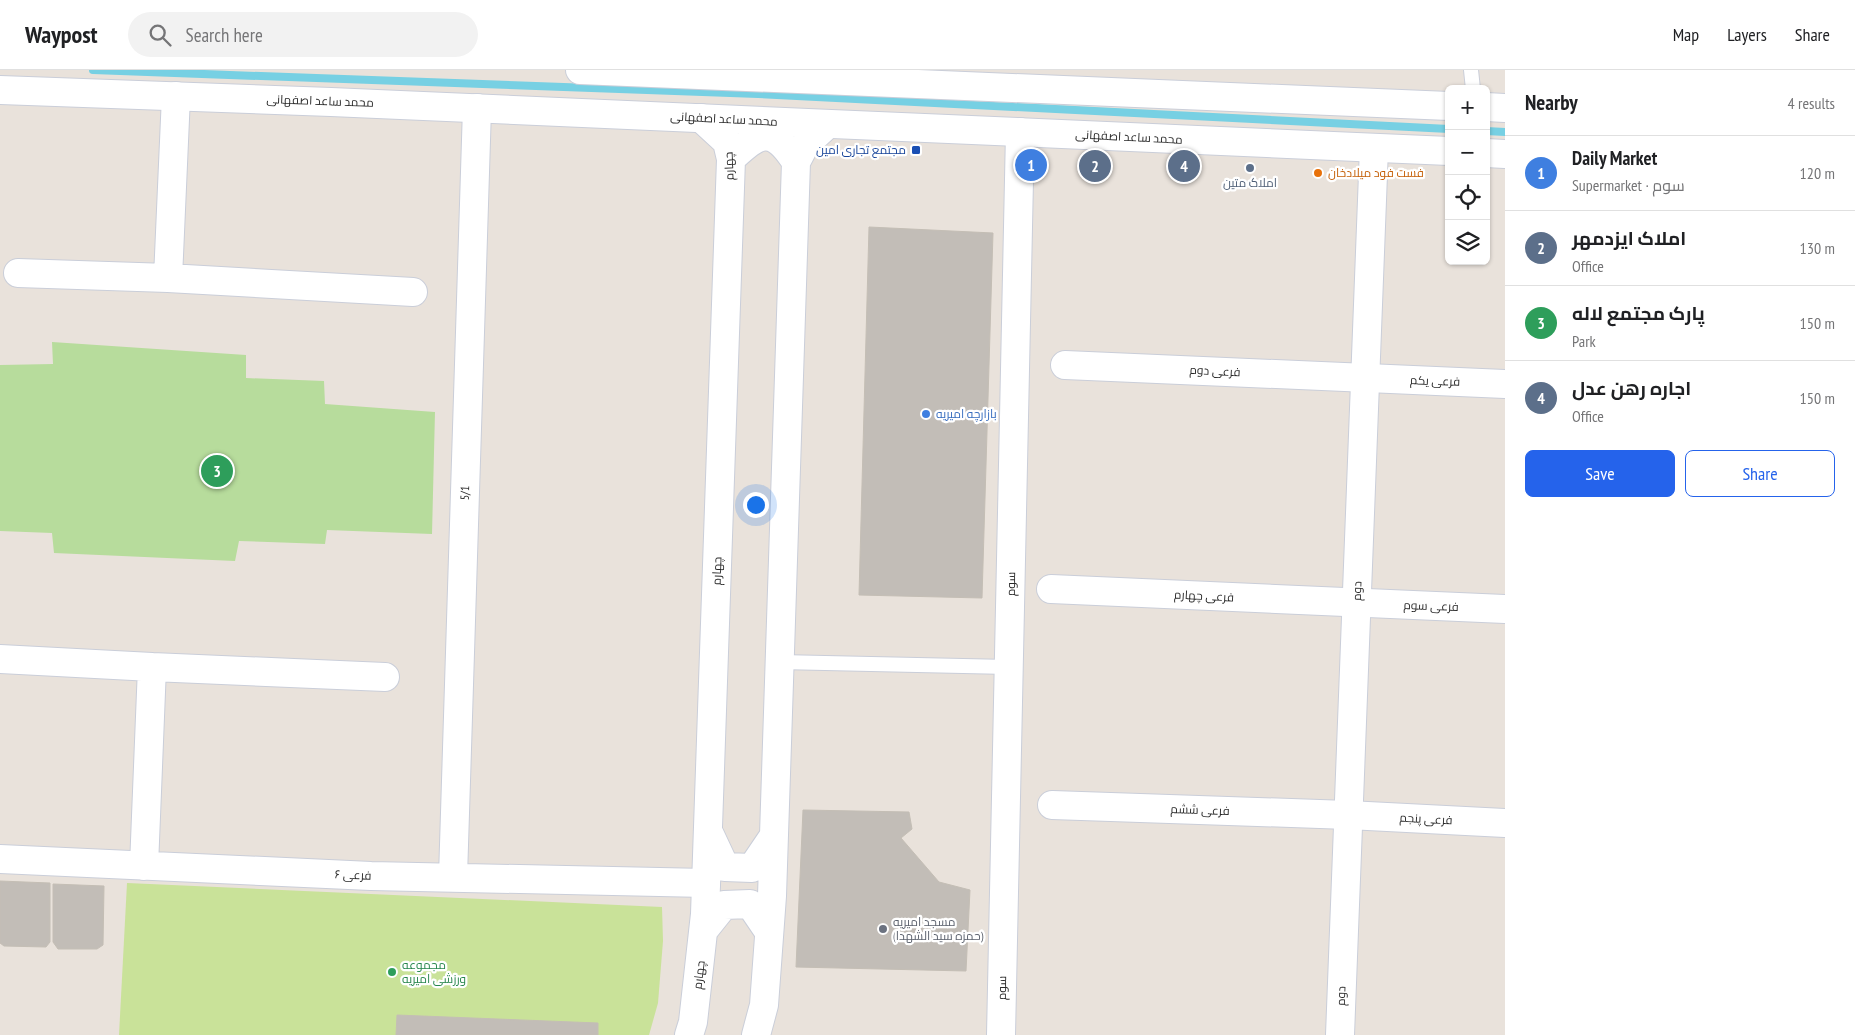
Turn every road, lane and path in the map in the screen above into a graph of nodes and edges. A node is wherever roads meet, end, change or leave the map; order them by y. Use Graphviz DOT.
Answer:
graph roads {
  1 [pos="580,70"];
  2 [pos="1472,70"];
  3 [pos="1473,85"];
  4 [pos="0,90"];
  5 [pos="176,96"];
  6 [pos="1445,106"];
  7 [pos="1490,107"];
  8 [pos="477,108"];
  9 [pos="1505,108"];
  10 [pos="701,118"];
  11 [pos="828,124"];
  12 [pos="1020,132"];
  13 [pos="1374,148"];
  14 [pos="1445,151"];
  15 [pos="1490,153"];
  16 [pos="1505,154"];
  17 [pos="731,159"];
  18 [pos="796,162"];
  19 [pos="18,273"];
  20 [pos="168,278"];
  21 [pos="413,292"];
  22 [pos="1065,365"];
  23 [pos="1365,378"];
  24 [pos="1505,384"];
  25 [pos="1051,589"];
  26 [pos="1356,603"];
  27 [pos="1505,609"];
  28 [pos="0,659"];
  29 [pos="779,662"];
  30 [pos="152,667"];
  31 [pos="1009,668"];
  32 [pos="385,677"];
  33 [pos="1052,805"];
  34 [pos="1348,815"];
  35 [pos="1505,823"];
  36 [pos="708,831"];
  37 [pos="773,837"];
  38 [pos="0,859"];
  39 [pos="144,866"];
  40 [pos="453,877"];
  41 [pos="706,883"];
  42 [pos="704,930"];
  43 [pos="769,932"];
  44 [pos="764,1005"];
  45 [pos="689,1035"];
  46 [pos="756,1035"];
  47 [pos="764,1035"];
  48 [pos="1001,1035"];
  49 [pos="1340,1035"];
  1 -- 6 [label="street"];
  2 -- 3 [label="lane"];
  4 -- 5 [label="street, محمد ساعد اصفهانی"];
  5 -- 8 [label="street, محمد ساعد اصفهانی"];
  5 -- 20 [label="street"];
  7 -- 9 [label="street"];
  8 -- 10 [label="street, محمد ساعد اصفهانی"];
  8 -- 40 [label="street, 5/1"];
  10 -- 11 [label="street, محمد ساعد اصفهانی"];
  10 -- 17 [label="street, چهارم"];
  11 -- 12 [label="street, محمد ساعد اصفهانی"];
  11 -- 18 [label="street"];
  12 -- 13 [label="street, محمد ساعد اصفهانی"];
  12 -- 31 [label="street, سوم"];
  13 -- 14 [label="street, محمد ساعد اصفهانی"];
  13 -- 23 [label="street, دوم"];
  15 -- 16 [label="street"];
  17 -- 18 [label="street"];
  17 -- 36 [label="street, چهارم"];
  18 -- 29 [label="street"];
  19 -- 20 [label="street"];
  20 -- 21 [label="street"];
  22 -- 23 [label="street, فرعی دوم"];
  23 -- 24 [label="street, فرعی یکم"];
  23 -- 26 [label="street, دوم"];
  25 -- 26 [label="street, فرعی چهارم"];
  26 -- 27 [label="street, فرعی سوم"];
  26 -- 34 [label="street, دوم"];
  28 -- 30 [label="street"];
  29 -- 31 [label="lane"];
  29 -- 37 [label="street"];
  30 -- 32 [label="street"];
  30 -- 39 [label="street"];
  31 -- 48 [label="street, سوم"];
  33 -- 34 [label="street, فرعی ششم"];
  34 -- 35 [label="street, فرعی پنجم"];
  34 -- 49 [label="street, دوم"];
  36 -- 37 [label="street"];
  36 -- 41 [label="street, چهارم"];
  37 -- 43 [label="street"];
  38 -- 39 [label="street, فرعی ۶"];
  39 -- 40 [label="street, فرعی ۶"];
  40 -- 41 [label="street, فرعی ۶"];
  41 -- 42 [label="street, چهارم"];
  42 -- 43 [label="street"];
  42 -- 45 [label="street, چهارم"];
  43 -- 44 [label="street"];
  44 -- 46 [label="street"];
  44 -- 47 [label="street"];
}
